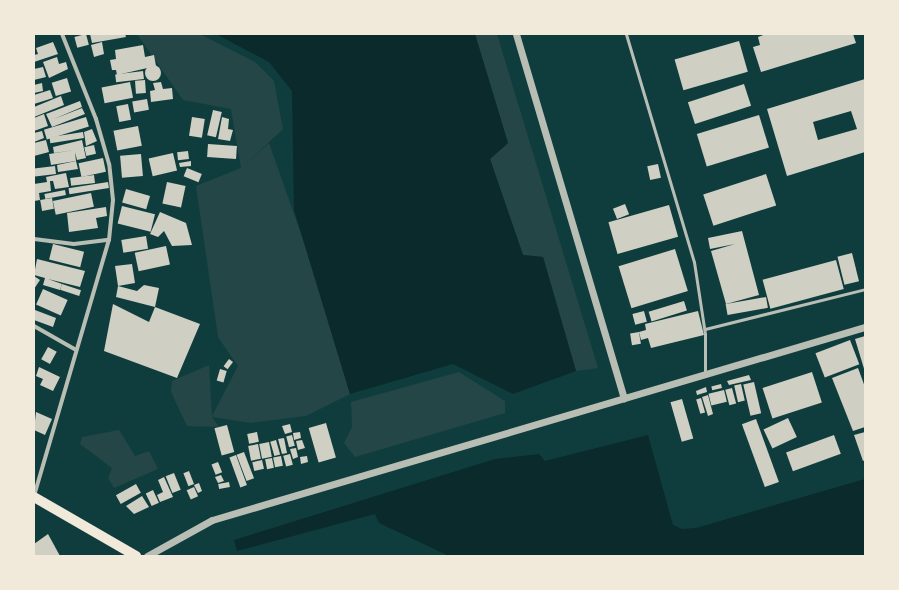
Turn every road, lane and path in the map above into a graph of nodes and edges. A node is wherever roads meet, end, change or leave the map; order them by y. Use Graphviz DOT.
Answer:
graph roads {
  1 [pos="62,34"];
  2 [pos="516,34"];
  3 [pos="626,34"];
  4 [pos="34,239"];
  5 [pos="109,240"];
  6 [pos="865,289"];
  7 [pos="34,326"];
  8 [pos="865,327"];
  9 [pos="705,329"];
  10 [pos="76,350"];
  11 [pos="705,373"];
  12 [pos="624,398"];
  13 [pos="34,496"];
  14 [pos="136,556"];
  15 [pos="147,556"];
  1 -- 5 [label="street"];
  2 -- 12 [label="street"];
  3 -- 9 [label="lane"];
  4 -- 5 [label="street"];
  5 -- 10 [label="street"];
  6 -- 9 [label="lane"];
  7 -- 10 [label="street"];
  8 -- 11 [label="street"];
  9 -- 11 [label="lane"];
  10 -- 13 [label="street"];
  11 -- 12 [label="street"];
  12 -- 15 [label="street"];
  13 -- 14 [label="main road"];
}
